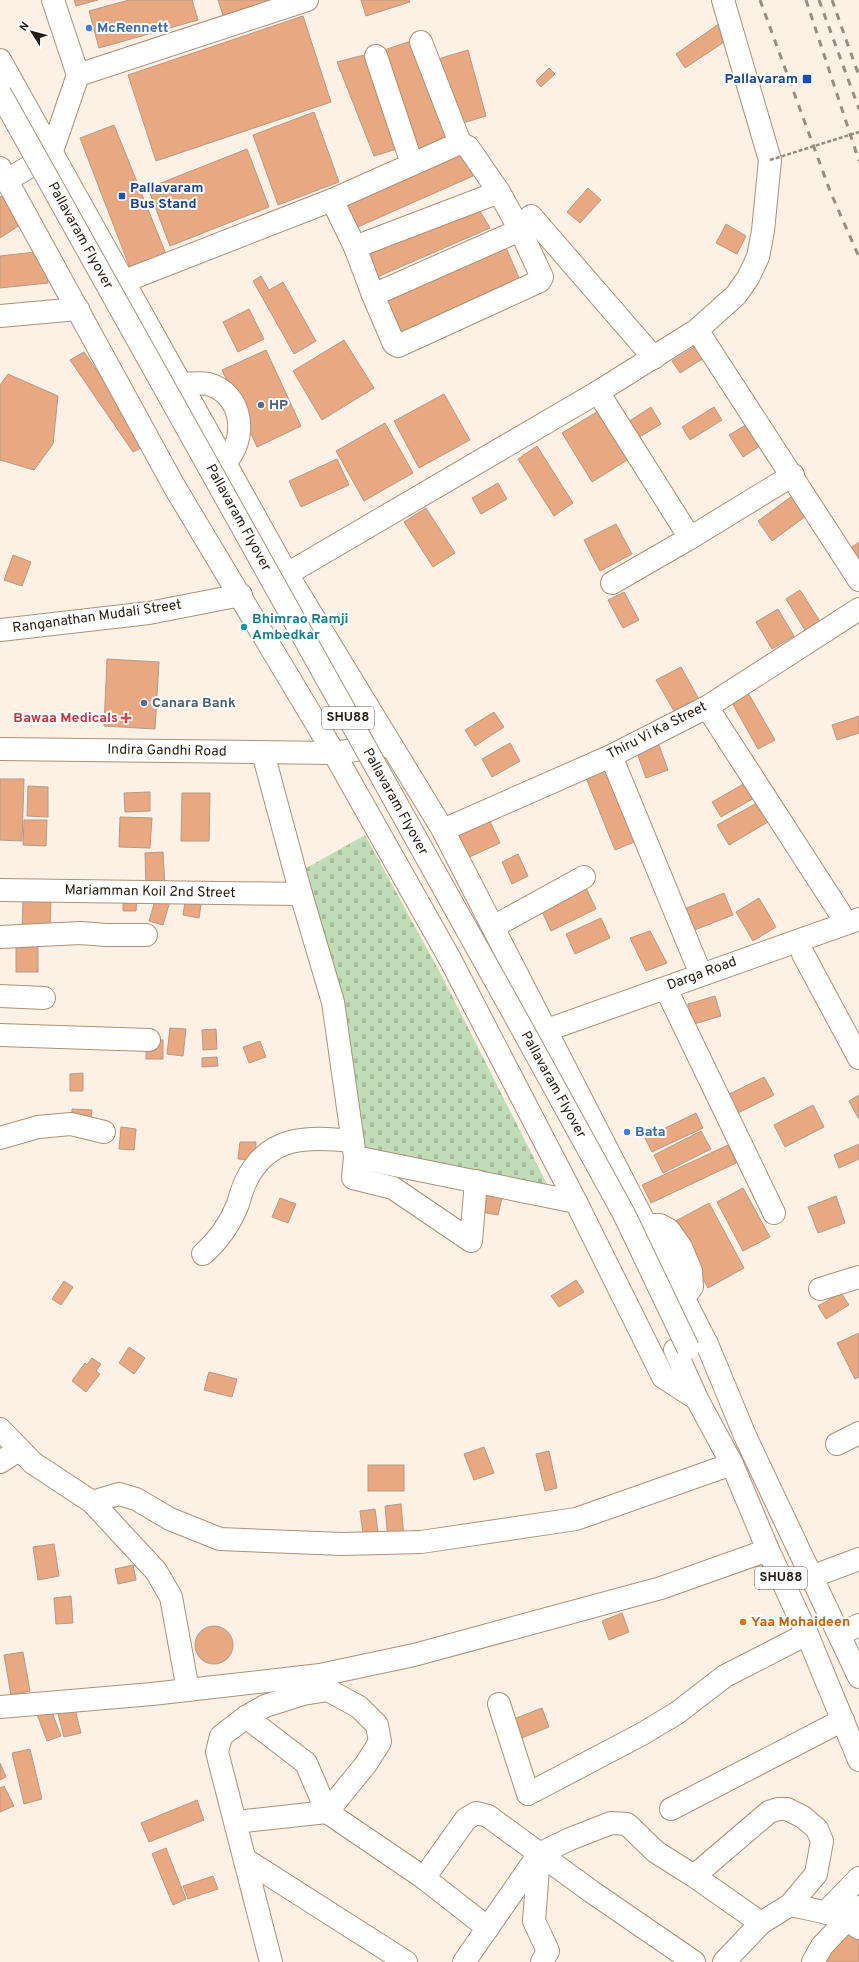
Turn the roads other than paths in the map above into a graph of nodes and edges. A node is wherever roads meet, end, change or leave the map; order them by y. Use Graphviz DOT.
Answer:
graph roads {
  1 [pos="53,0"];
  2 [pos="307,0"];
  3 [pos="723,0"];
  4 [pos="421,42"];
  5 [pos="376,56"];
  6 [pos="0,60"];
  7 [pos="78,75"];
  8 [pos="0,92"];
  9 [pos="0,118"];
  10 [pos="460,143"];
  11 [pos="52,154"];
  12 [pos="412,164"];
  13 [pos="3,174"];
  14 [pos="499,192"];
  15 [pos="332,200"];
  16 [pos="525,223"];
  17 [pos="355,247"];
  18 [pos="122,282"];
  19 [pos="373,296"];
  20 [pos="78,309"];
  21 [pos="0,316"];
  22 [pos="698,330"];
  23 [pos="654,358"];
  24 [pos="180,384"];
  25 [pos="598,392"];
  26 [pos="224,463"];
  27 [pos="793,475"];
  28 [pos="690,538"];
  29 [pos="287,574"];
  30 [pos="859,580"];
  31 [pos="612,583"];
  32 [pos="241,595"];
  33 [pos="859,609"];
  34 [pos="0,630"];
  35 [pos="707,707"];
  36 [pos="391,745"];
  37 [pos="0,749"];
  38 [pos="263,753"];
  39 [pos="334,753"];
  40 [pos="610,756"];
  41 [pos="443,830"];
  42 [pos="584,877"];
  43 [pos="0,890"];
  44 [pos="301,894"];
  45 [pos="853,913"];
  46 [pos="493,927"];
  47 [pos="146,935"];
  48 [pos="859,935"];
  49 [pos="0,937"];
  50 [pos="803,954"];
  51 [pos="697,964"];
  52 [pos="649,993"];
  53 [pos="0,996"];
  54 [pos="670,997"];
  55 [pos="44,998"];
  56 [pos="547,1030"];
  57 [pos="0,1035"];
  58 [pos="149,1040"];
  59 [pos="859,1058"];
  60 [pos="104,1132"];
  61 [pos="0,1138"];
  62 [pos="354,1149"];
  63 [pos="476,1181"];
  64 [pos="576,1202"];
  65 [pos="774,1213"];
  66 [pos="204,1254"];
  67 [pos="859,1277"];
  68 [pos="820,1289"];
  69 [pos="681,1349"];
  70 [pos="703,1395"];
  71 [pos="0,1429"];
  72 [pos="859,1433"];
  73 [pos="837,1444"];
  74 [pos="19,1450"];
  75 [pos="0,1462"];
  76 [pos="732,1464"];
  77 [pos="92,1502"];
  78 [pos="768,1550"];
  79 [pos="859,1559"];
  80 [pos="811,1577"];
  81 [pos="859,1624"];
  82 [pos="807,1634"];
  83 [pos="840,1634"];
  84 [pos="859,1677"];
  85 [pos="188,1690"];
  86 [pos="499,1704"];
  87 [pos="0,1707"];
  88 [pos="246,1717"];
  89 [pos="851,1722"];
  90 [pos="859,1760"];
  91 [pos="671,1809"];
  92 [pos="327,1812"];
  93 [pos="236,1822"];
  94 [pos="539,1854"];
  95 [pos="246,1860"];
  96 [pos="694,1876"];
  97 [pos="424,1878"];
  98 [pos="859,1878"];
  99 [pos="790,1905"];
  100 [pos="826,1912"];
  101 [pos="855,1918"];
  102 [pos="760,1923"];
  103 [pos="488,1928"];
  104 [pos="271,1962"];
  105 [pos="406,1962"];
  106 [pos="464,1962"];
  107 [pos="542,1962"];
  108 [pos="694,1962"];
  109 [pos="724,1962"];
  110 [pos="813,1962"];
  1 -- 7 [label="street"];
  2 -- 7 [label="street"];
  3 -- 22 [label="street"];
  4 -- 10 [label="street"];
  5 -- 12 [label="street"];
  6 -- 11 [label="street"];
  7 -- 11 [label="street"];
  8 -- 69 [label="street, Pallavaram Flyover / SHU88, bridge"];
  9 -- 69 [label="street, Pallavaram Flyover / SHU88"];
  10 -- 12 [label="street"];
  10 -- 14 [label="street"];
  11 -- 13 [label="street"];
  11 -- 18 [label="street"];
  12 -- 15 [label="street"];
  13 -- 20 [label="street"];
  14 -- 16 [label="street"];
  14 -- 17 [label="street"];
  15 -- 17 [label="street"];
  15 -- 18 [label="street"];
  16 -- 19 [label="street"];
  16 -- 19 [label="street"];
  16 -- 23 [label="street"];
  17 -- 19 [label="street"];
  18 -- 24 [label="street"];
  20 -- 21 [label="street"];
  20 -- 32 [label="street"];
  22 -- 23 [label="street"];
  22 -- 27 [label="street"];
  23 -- 25 [label="street"];
  24 -- 26 [label="street"];
  24 -- 26 [label="street"];
  25 -- 28 [label="street"];
  25 -- 29 [label="street"];
  26 -- 29 [label="street"];
  27 -- 28 [label="street"];
  27 -- 30 [label="street"];
  28 -- 31 [label="street"];
  29 -- 36 [label="street"];
  32 -- 34 [label="street, Ranganathan Mudali Street"];
  32 -- 39 [label="street"];
  33 -- 35 [label="street, Thiru Vi Ka Street"];
  35 -- 40 [label="street, Thiru Vi Ka Street"];
  35 -- 45 [label="street"];
  36 -- 39 [label="street, Indira Gandhi Road"];
  36 -- 41 [label="street"];
  37 -- 38 [label="street, Indira Gandhi Road"];
  38 -- 39 [label="street, Indira Gandhi Road"];
  38 -- 44 [label="street"];
  39 -- 64 [label="street"];
  40 -- 41 [label="street, Thiru Vi Ka Street"];
  40 -- 51 [label="street"];
  41 -- 46 [label="street"];
  42 -- 46 [label="street"];
  43 -- 44 [label="street, Mariamman Koil 2nd Street"];
  44 -- 62 [label="street"];
  45 -- 51 [label="street"];
  45 -- 52 [label="street, Darga Road"];
  46 -- 56 [label="street"];
  47 -- 49 [label="street"];
  48 -- 50 [label="street"];
  50 -- 54 [label="street"];
  50 -- 59 [label="street"];
  51 -- 52 [label="street"];
  52 -- 54 [label="street"];
  52 -- 56 [label="street, Darga Road"];
  53 -- 55 [label="street"];
  54 -- 65 [label="street"];
  56 -- 80 [label="street"];
  57 -- 58 [label="street"];
  60 -- 61 [label="street"];
  62 -- 63 [label="street"];
  62 -- 63 [label="street"];
  62 -- 66 [label="street"];
  63 -- 64 [label="street"];
  64 -- 70 [label="street"];
  67 -- 68 [label="street"];
  69 -- 70 [label="street, Pallavaram Flyover / SHU88"];
  70 -- 76 [label="street, SHU88"];
  70 -- 89 [label="street, SHU88"];
  71 -- 74 [label="street"];
  72 -- 73 [label="street"];
  74 -- 75 [label="street"];
  74 -- 77 [label="street"];
  76 -- 77 [label="street"];
  76 -- 78 [label="street, SHU88"];
  77 -- 85 [label="street"];
  78 -- 82 [label="street, SHU88"];
  78 -- 85 [label="street"];
  79 -- 80 [label="street"];
  80 -- 83 [label="street"];
  81 -- 83 [label="street"];
  82 -- 86 [label="street"];
  82 -- 89 [label="street, SHU88"];
  83 -- 84 [label="street"];
  85 -- 87 [label="street"];
  88 -- 92 [label="street"];
  88 -- 92 [label="street"];
  88 -- 93 [label="street"];
  89 -- 90 [label="street, SHU88"];
  89 -- 91 [label="street"];
  92 -- 93 [label="street"];
  92 -- 97 [label="street"];
  93 -- 95 [label="street"];
  94 -- 96 [label="street"];
  94 -- 97 [label="street"];
  94 -- 103 [label="street"];
  94 -- 107 [label="street"];
  94 -- 108 [label="street"];
  95 -- 104 [label="street"];
  95 -- 105 [label="street"];
  96 -- 99 [label="street"];
  96 -- 102 [label="street"];
  97 -- 103 [label="street"];
  98 -- 100 [label="street"];
  99 -- 100 [label="street"];
  99 -- 102 [label="street"];
  100 -- 101 [label="street"];
  101 -- 110 [label="street"];
  102 -- 109 [label="street"];
  103 -- 106 [label="street"];
}
